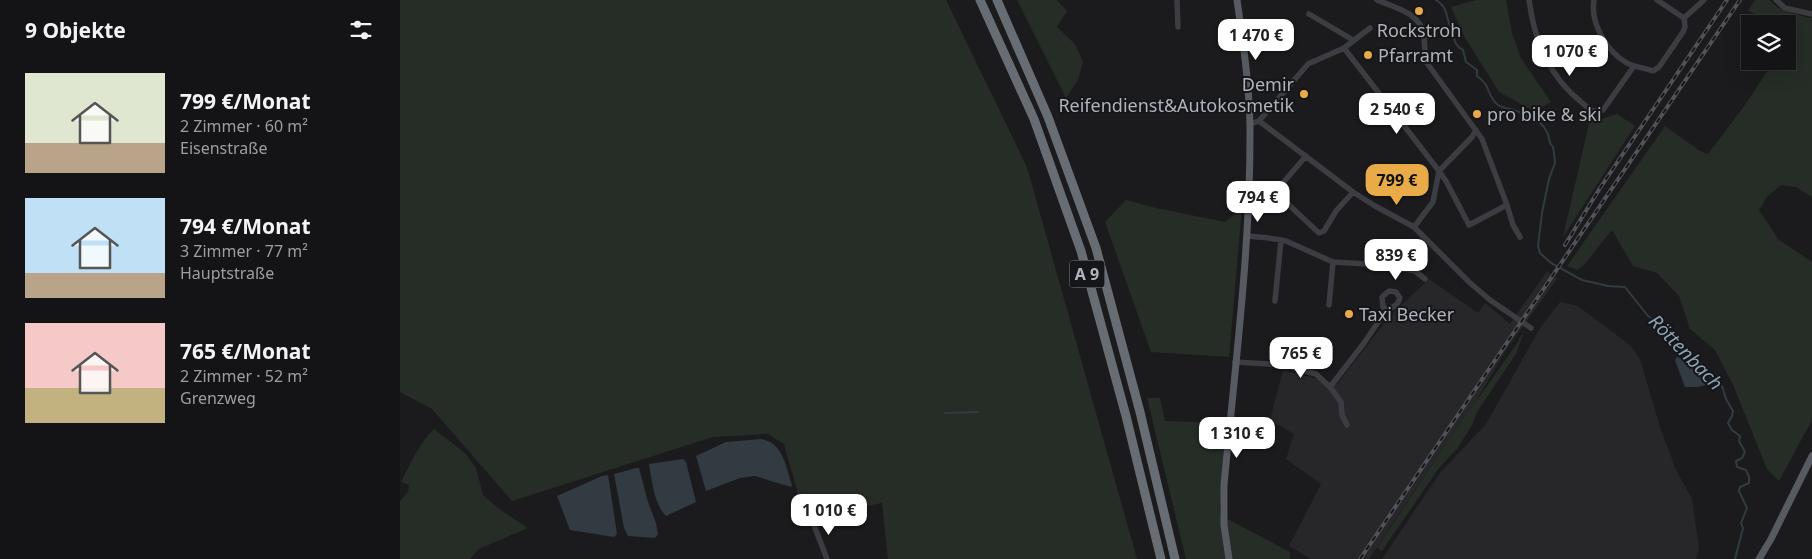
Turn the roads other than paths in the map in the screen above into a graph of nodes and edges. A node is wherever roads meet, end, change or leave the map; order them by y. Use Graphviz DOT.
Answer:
graph roads {
  1 [pos="980,0"];
  2 [pos="997,0"];
  3 [pos="1177,0"];
  4 [pos="1237,0"];
  5 [pos="1378,0"];
  6 [pos="1529,0"];
  7 [pos="1594,0"];
  8 [pos="1657,0"];
  9 [pos="1704,0"];
  10 [pos="1776,0"];
  11 [pos="1309,14"];
  12 [pos="1812,14"];
  13 [pos="1684,18"];
  14 [pos="1178,27"];
  15 [pos="1370,28"];
  16 [pos="1353,40"];
  17 [pos="1344,48"];
  18 [pos="1634,66"];
  19 [pos="1259,121"];
  20 [pos="1250,124"];
  21 [pos="1476,130"];
  22 [pos="1306,156"];
  23 [pos="1439,171"];
  24 [pos="1353,192"];
  25 [pos="1507,205"];
  26 [pos="1414,227"];
  27 [pos="1247,236"];
  28 [pos="1520,237"];
  29 [pos="1281,240"];
  30 [pos="1333,262"];
  31 [pos="1425,279"];
  32 [pos="1275,301"];
  33 [pos="1329,305"];
  34 [pos="1387,309"];
  35 [pos="1530,328"];
  36 [pos="1235,362"];
  37 [pos="1330,387"];
  38 [pos="1348,425"];
  39 [pos="1812,456"];
  40 [pos="1781,519"];
  41 [pos="812,520"];
  42 [pos="827,559"];
  43 [pos="1161,559"];
  44 [pos="1175,559"];
  45 [pos="1229,559"];
  46 [pos="1753,559"];
  47 [pos="1759,559"];
  1 -- 43 [label="highway, A 9"];
  2 -- 44 [label="highway, A 9"];
  3 -- 14 [label="street"];
  4 -- 20 [label="main road"];
  5 -- 21 [label="street"];
  6 -- 18 [label="street"];
  7 -- 18 [label="street"];
  8 -- 13 [label="street"];
  9 -- 13 [label="street"];
  10 -- 12 [label="street"];
  11 -- 16 [label="street"];
  13 -- 18 [label="street"];
  15 -- 16 [label="street"];
  16 -- 17 [label="street"];
  17 -- 19 [label="street"];
  17 -- 23 [label="street"];
  19 -- 20 [label="street"];
  19 -- 22 [label="street"];
  20 -- 27 [label="main road"];
  21 -- 23 [label="street"];
  21 -- 25 [label="street"];
  22 -- 24 [label="street"];
  22 -- 24 [label="street"];
  23 -- 25 [label="street"];
  23 -- 26 [label="street"];
  24 -- 26 [label="street"];
  25 -- 28 [label="street"];
  26 -- 35 [label="street"];
  27 -- 29 [label="street"];
  27 -- 36 [label="main road"];
  29 -- 30 [label="street"];
  29 -- 32 [label="street"];
  30 -- 31 [label="street"];
  30 -- 33 [label="street"];
  34 -- 37 [label="street"];
  36 -- 37 [label="street"];
  36 -- 45 [label="main road"];
  37 -- 38 [label="street"];
  39 -- 40 [label="main road"];
  40 -- 46 [label="main road"];
  40 -- 47 [label="main road"];
  41 -- 42 [label="street"];
}
